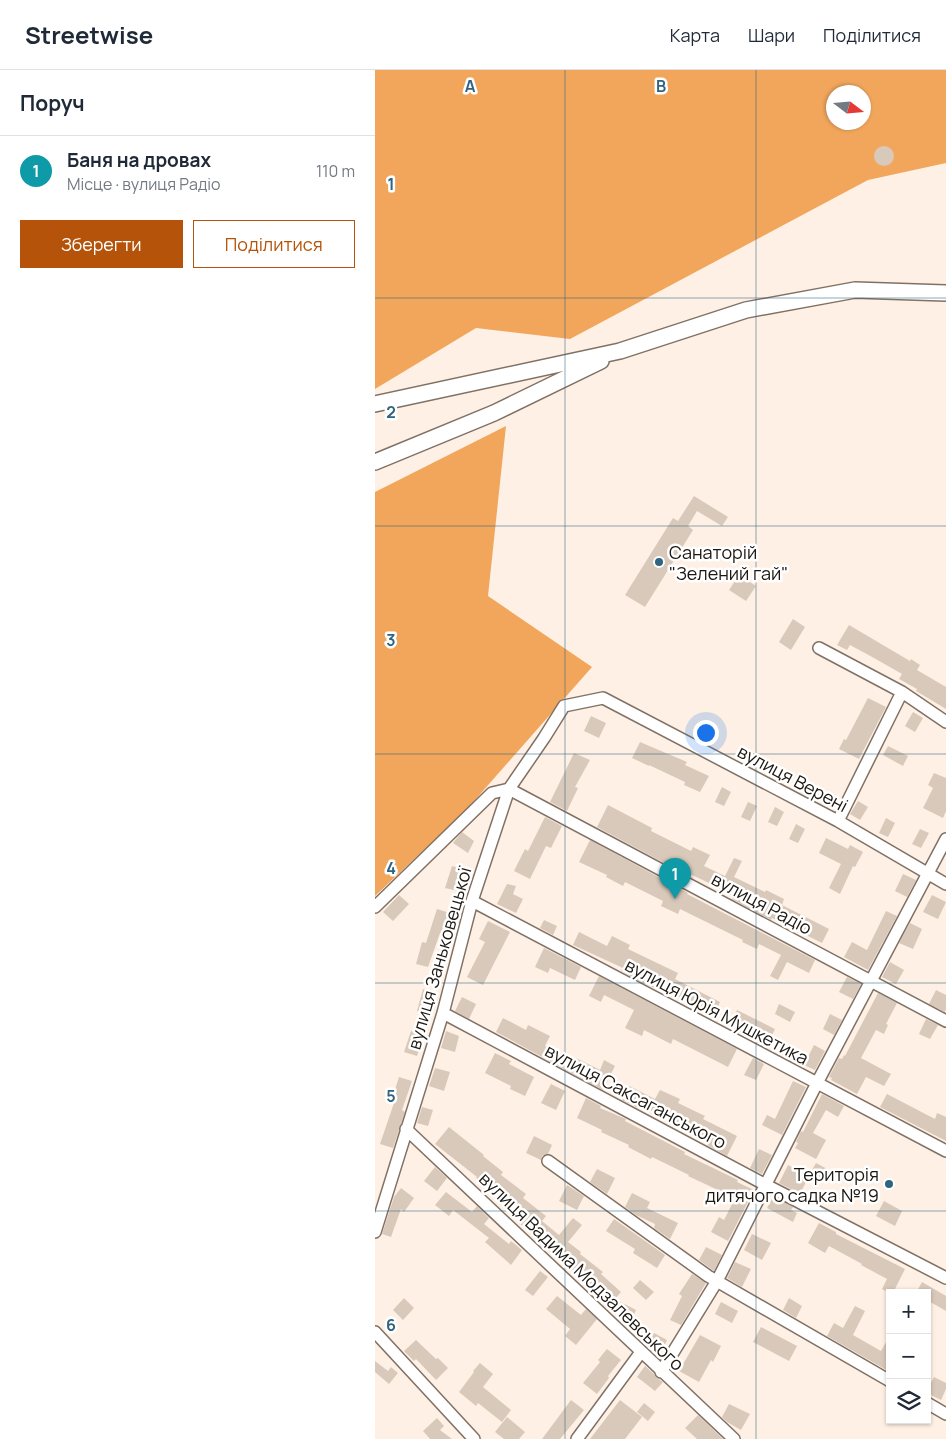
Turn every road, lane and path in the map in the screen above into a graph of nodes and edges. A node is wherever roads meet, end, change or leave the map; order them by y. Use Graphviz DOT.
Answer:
graph roads {
  1 [pos="946,292"];
  2 [pos="620,351"];
  3 [pos="375,404"];
  4 [pos="375,462"];
  5 [pos="819,648"];
  6 [pos="902,692"];
  7 [pos="564,706"];
  8 [pos="946,722"];
  9 [pos="509,789"];
  10 [pos="838,821"];
  11 [pos="946,839"];
  12 [pos="928,874"];
  13 [pos="946,884"];
  14 [pos="472,901"];
  15 [pos="375,907"];
  16 [pos="872,981"];
  17 [pos="443,1013"];
  18 [pos="946,1021"];
  19 [pos="817,1083"];
  20 [pos="406,1129"];
  21 [pos="946,1151"];
  22 [pos="548,1161"];
  23 [pos="766,1185"];
  24 [pos="375,1232"];
  25 [pos="946,1278"];
  26 [pos="717,1281"];
  27 [pos="375,1332"];
  28 [pos="641,1352"];
  29 [pos="661,1372"];
  30 [pos="887,1379"];
  31 [pos="931,1405"];
  32 [pos="946,1414"];
  33 [pos="474,1439"];
  34 [pos="577,1439"];
  35 [pos="733,1439"];
  1 -- 2 [label="main road"];
  2 -- 3 [label="main road"];
  2 -- 4 [label="main road"];
  5 -- 6 [label="street"];
  6 -- 8 [label="street"];
  6 -- 10 [label="street"];
  7 -- 9 [label="street, вулиця Заньковецької"];
  7 -- 10 [label="street, вулиця Верені"];
  9 -- 14 [label="street, вулиця Заньковецької"];
  9 -- 15 [label="street"];
  9 -- 16 [label="street, вулиця Радіо"];
  10 -- 12 [label="street, вулиця Верені"];
  11 -- 12 [label="street"];
  12 -- 13 [label="street, вулиця Верені"];
  12 -- 16 [label="street"];
  14 -- 17 [label="street, вулиця Заньковецької"];
  14 -- 19 [label="street, вулиця Юрія Мушкетика"];
  16 -- 18 [label="street, вулиця Радіо"];
  16 -- 19 [label="street"];
  17 -- 20 [label="street, вулиця Заньковецької"];
  17 -- 23 [label="street, вулиця Саксаганського"];
  19 -- 21 [label="street, вулиця Юрія Мушкетика"];
  19 -- 23 [label="street"];
  20 -- 24 [label="street, вулиця Заньковецької"];
  20 -- 28 [label="street, вулиця Вадима Модзалевського"];
  22 -- 26 [label="street"];
  23 -- 25 [label="street, вулиця Саксаганського"];
  23 -- 26 [label="street"];
  26 -- 29 [label="street"];
  26 -- 30 [label="street"];
  27 -- 33 [label="street"];
  28 -- 29 [label="street, вулиця Вадима Модзалевського"];
  28 -- 34 [label="street"];
  29 -- 35 [label="street, вулиця Вадима Модзалевського"];
  31 -- 32 [label="street"];
}
